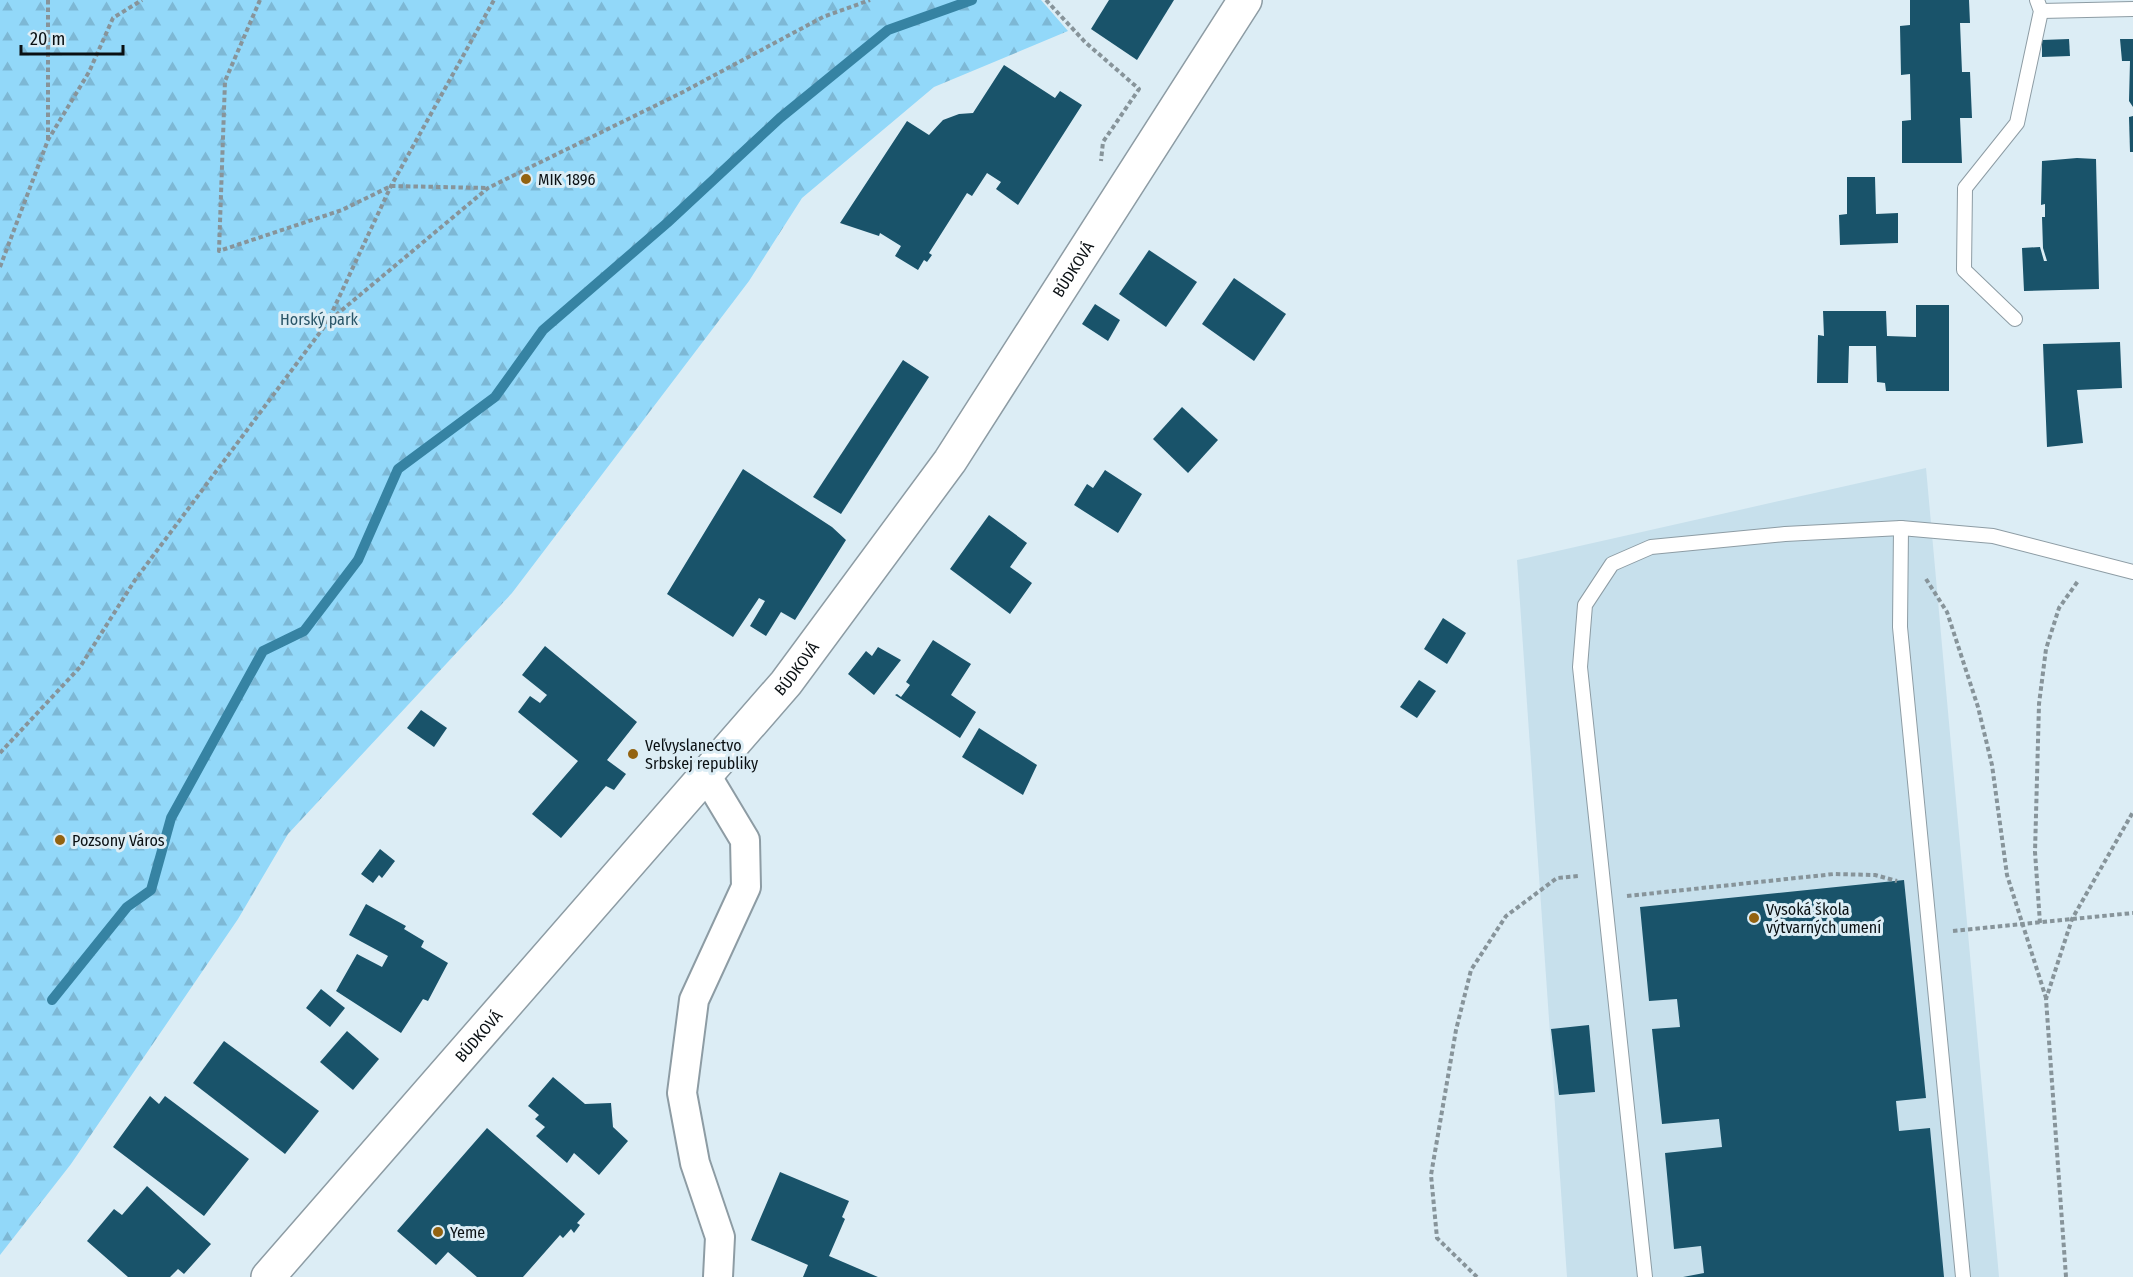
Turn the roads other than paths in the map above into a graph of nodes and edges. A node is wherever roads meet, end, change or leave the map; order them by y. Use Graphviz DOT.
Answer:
graph roads {
  1 [pos="1245,0"];
  2 [pos="2039,5"];
  3 [pos="2133,9"];
  4 [pos="2015,319"];
  5 [pos="1901,528"];
  6 [pos="2133,572"];
  7 [pos="706,775"];
  8 [pos="268,1277"];
  9 [pos="718,1277"];
  10 [pos="1645,1277"];
  11 [pos="1963,1277"];
  1 -- 7 [label="street, BÚDKOVÁ"];
  2 -- 3 [label="lane"];
  2 -- 4 [label="lane"];
  5 -- 6 [label="lane"];
  5 -- 10 [label="lane"];
  5 -- 11 [label="lane"];
  7 -- 8 [label="street, BÚDKOVÁ"];
  7 -- 9 [label="street"];
}
